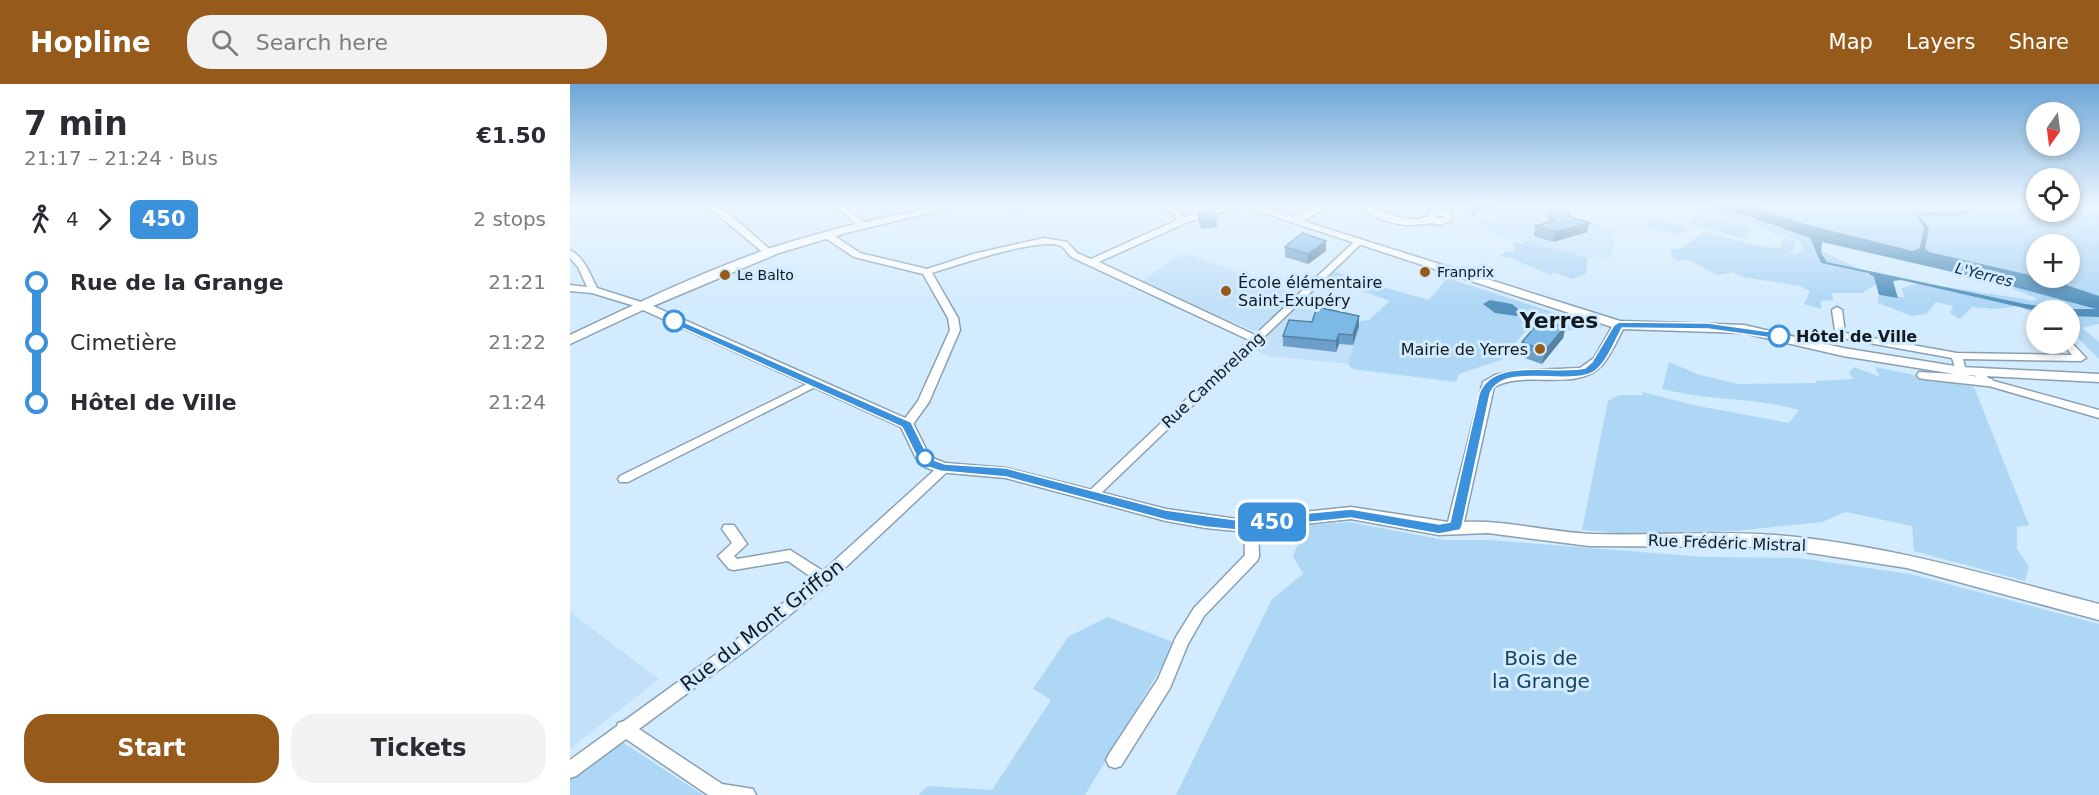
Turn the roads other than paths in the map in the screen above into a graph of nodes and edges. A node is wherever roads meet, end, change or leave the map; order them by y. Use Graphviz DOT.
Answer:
graph roads {
  1 [pos="753,239"];
  2 [pos="814,239"];
  3 [pos="834,239"];
  4 [pos="1141,239"];
  5 [pos="1350,239"];
  6 [pos="1359,242"];
  7 [pos="570,253"];
  8 [pos="769,253"];
  9 [pos="1090,262"];
  10 [pos="927,272"];
  11 [pos="570,288"];
  12 [pos="593,290"];
  13 [pos="642,305"];
  14 [pos="1838,310"];
  15 [pos="1619,325"];
  16 [pos="1256,339"];
  17 [pos="570,340"];
  18 [pos="2077,354"];
  19 [pos="1957,356"];
  20 [pos="1973,377"];
  21 [pos="2099,378"];
  22 [pos="815,383"];
  23 [pos="2099,414"];
  24 [pos="907,424"];
  25 [pos="944,468"];
  26 [pos="624,479"];
  27 [pos="1092,494"];
  28 [pos="1251,524"];
  29 [pos="1455,526"];
  30 [pos="729,530"];
  31 [pos="824,579"];
  32 [pos="2099,612"];
  33 [pos="624,728"];
  34 [pos="1115,760"];
  35 [pos="570,770"];
  36 [pos="747,795"];
  1 -- 8 [label="street"];
  2 -- 8 [label="street"];
  3 -- 10 [label="street"];
  4 -- 9 [label="street"];
  5 -- 6 [label="street"];
  6 -- 15 [label="street"];
  6 -- 16 [label="street, Rue Cambrelang"];
  7 -- 12 [label="street"];
  8 -- 13 [label="street"];
  9 -- 10 [label="street"];
  9 -- 16 [label="street"];
  10 -- 24 [label="street"];
  11 -- 12 [label="street"];
  12 -- 13 [label="street"];
  13 -- 17 [label="street"];
  13 -- 22 [label="street"];
  14 -- 19 [label="street"];
  15 -- 20 [label="street"];
  15 -- 29 [label="street"];
  16 -- 27 [label="street, Rue Cambrelang"];
  18 -- 19 [label="street"];
  19 -- 20 [label="street"];
  20 -- 21 [label="street"];
  20 -- 23 [label="street"];
  22 -- 24 [label="street"];
  22 -- 26 [label="street"];
  24 -- 25 [label="street"];
  25 -- 27 [label="street, Rue Frédéric Mistral"];
  25 -- 31 [label="street, Rue du Mont Griffon"];
  27 -- 28 [label="street, Rue Frédéric Mistral"];
  28 -- 29 [label="street, Rue Frédéric Mistral"];
  28 -- 34 [label="street"];
  29 -- 32 [label="street, Rue Frédéric Mistral"];
  30 -- 31 [label="street"];
  31 -- 33 [label="street, Rue du Mont Griffon"];
  33 -- 35 [label="street, Rue du Mont Griffon"];
  33 -- 36 [label="street"];
}
